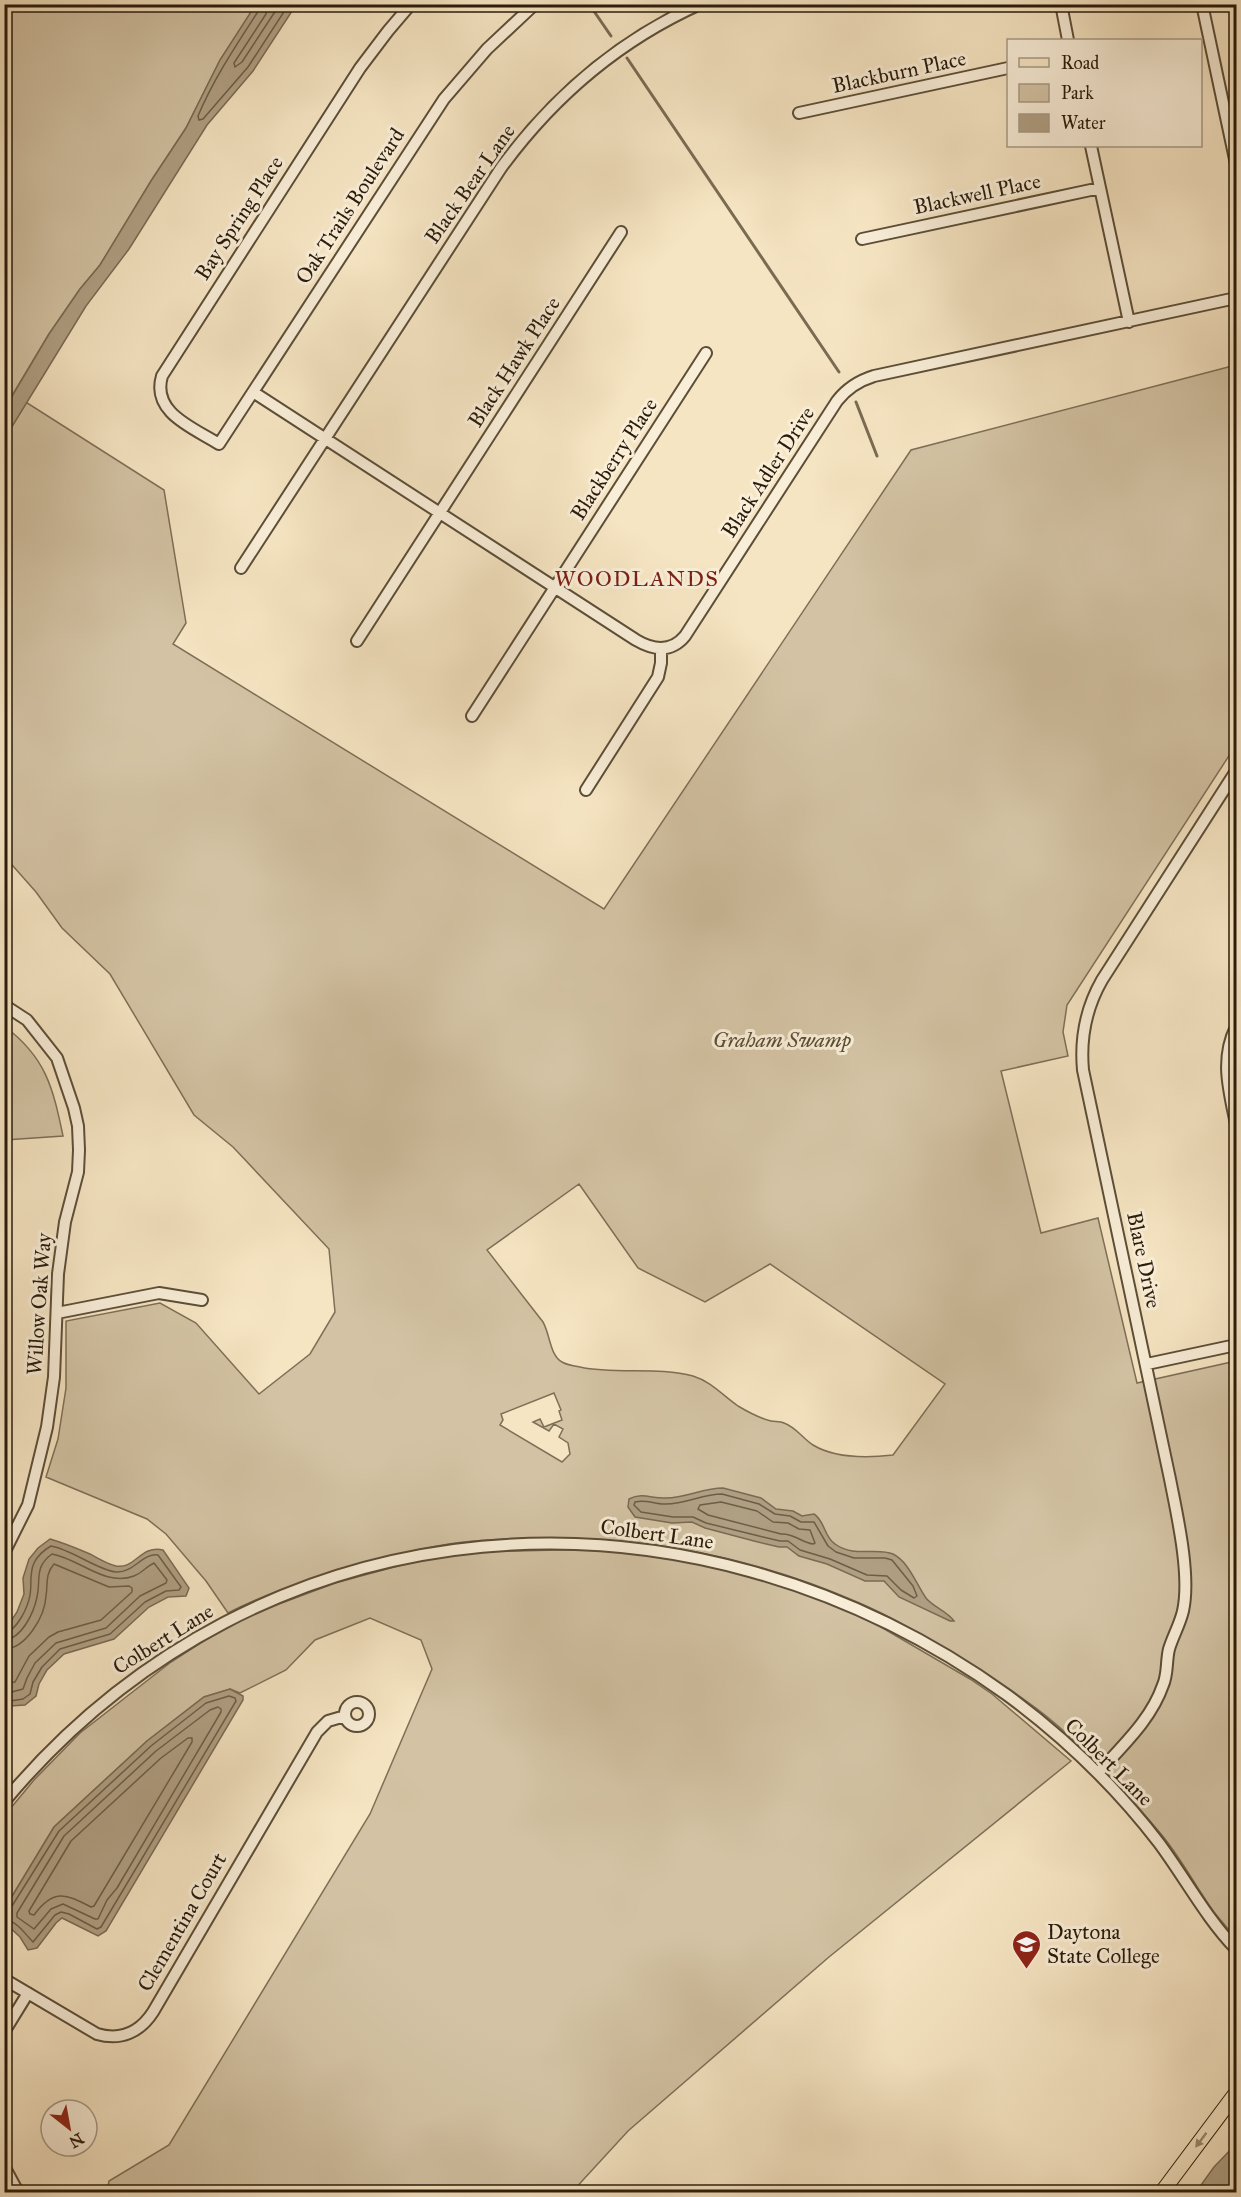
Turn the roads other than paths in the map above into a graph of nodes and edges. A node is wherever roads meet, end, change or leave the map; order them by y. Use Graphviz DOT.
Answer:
graph roads {
  1 [pos="411,4"];
  2 [pos="535,4"];
  3 [pos="700,4"];
  4 [pos="1061,4"];
  5 [pos="1202,4"];
  6 [pos="1068,39"];
  7 [pos="1007,68"];
  8 [pos="798,113"];
  9 [pos="1091,147"];
  10 [pos="1236,164"];
  11 [pos="1100,188"];
  12 [pos="621,232"];
  13 [pos="862,239"];
  14 [pos="1236,298"];
  15 [pos="1129,321"];
  16 [pos="706,353"];
  17 [pos="253,392"];
  18 [pos="325,439"];
  19 [pos="219,444"];
  20 [pos="440,512"];
  21 [pos="241,568"];
  22 [pos="555,587"];
  23 [pos="357,640"];
  24 [pos="661,648"];
  25 [pos="472,716"];
  26 [pos="1236,771"];
  27 [pos="586,790"];
  28 [pos="4,1005"];
  29 [pos="1236,1027"];
  30 [pos="1236,1124"];
  31 [pos="202,1300"];
  32 [pos="57,1313"];
  33 [pos="1236,1345"];
  34 [pos="1147,1364"];
  35 [pos="4,1553"];
  36 [pos="345,1716"];
  37 [pos="1098,1773"];
  38 [pos="4,1802"];
  39 [pos="1236,1949"];
  40 [pos="4,1979"];
  41 [pos="28,1993"];
  42 [pos="4,2032"];
  43 [pos="1236,2093"];
  44 [pos="4,2166"];
  45 [pos="18,2192"];
  46 [pos="1162,2193"];
  1 -- 19 [label="street, Bay Spring Place"];
  2 -- 17 [label="street, Oak Trails Boulevard"];
  3 -- 18 [label="street, Black Bear Lane"];
  4 -- 6 [label="street"];
  5 -- 10 [label="street"];
  7 -- 8 [label="street, Blackburn Place"];
  9 -- 11 [label="street"];
  11 -- 13 [label="street, Blackwell Place"];
  11 -- 15 [label="street"];
  12 -- 20 [label="street, Black Hawk Place"];
  14 -- 15 [label="street, Black Adler Drive"];
  15 -- 24 [label="street, Black Adler Drive"];
  16 -- 22 [label="street, Blackberry Place"];
  17 -- 18 [label="street"];
  17 -- 19 [label="street, Oak Trails Boulevard"];
  18 -- 20 [label="street"];
  18 -- 21 [label="street, Black Bear Lane"];
  20 -- 22 [label="street"];
  20 -- 23 [label="street, Black Hawk Place"];
  22 -- 24 [label="street"];
  22 -- 25 [label="street, Blackberry Place"];
  24 -- 27 [label="street"];
  26 -- 34 [label="street, Blare Drive"];
  28 -- 32 [label="street, Willow Oak Way"];
  29 -- 30 [label="street"];
  31 -- 32 [label="street"];
  32 -- 35 [label="street, Willow Oak Way"];
  33 -- 34 [label="street"];
  34 -- 37 [label="street, Blare Drive"];
  36 -- 41 [label="street, Clementina Court"];
  37 -- 38 [label="street, Colbert Lane"];
  37 -- 39 [label="street, Colbert Lane"];
  40 -- 41 [label="street, Clementina Court"];
  41 -- 42 [label="street"];
  43 -- 46 [label="main road, one-way"];
  44 -- 45 [label="street"];
}
